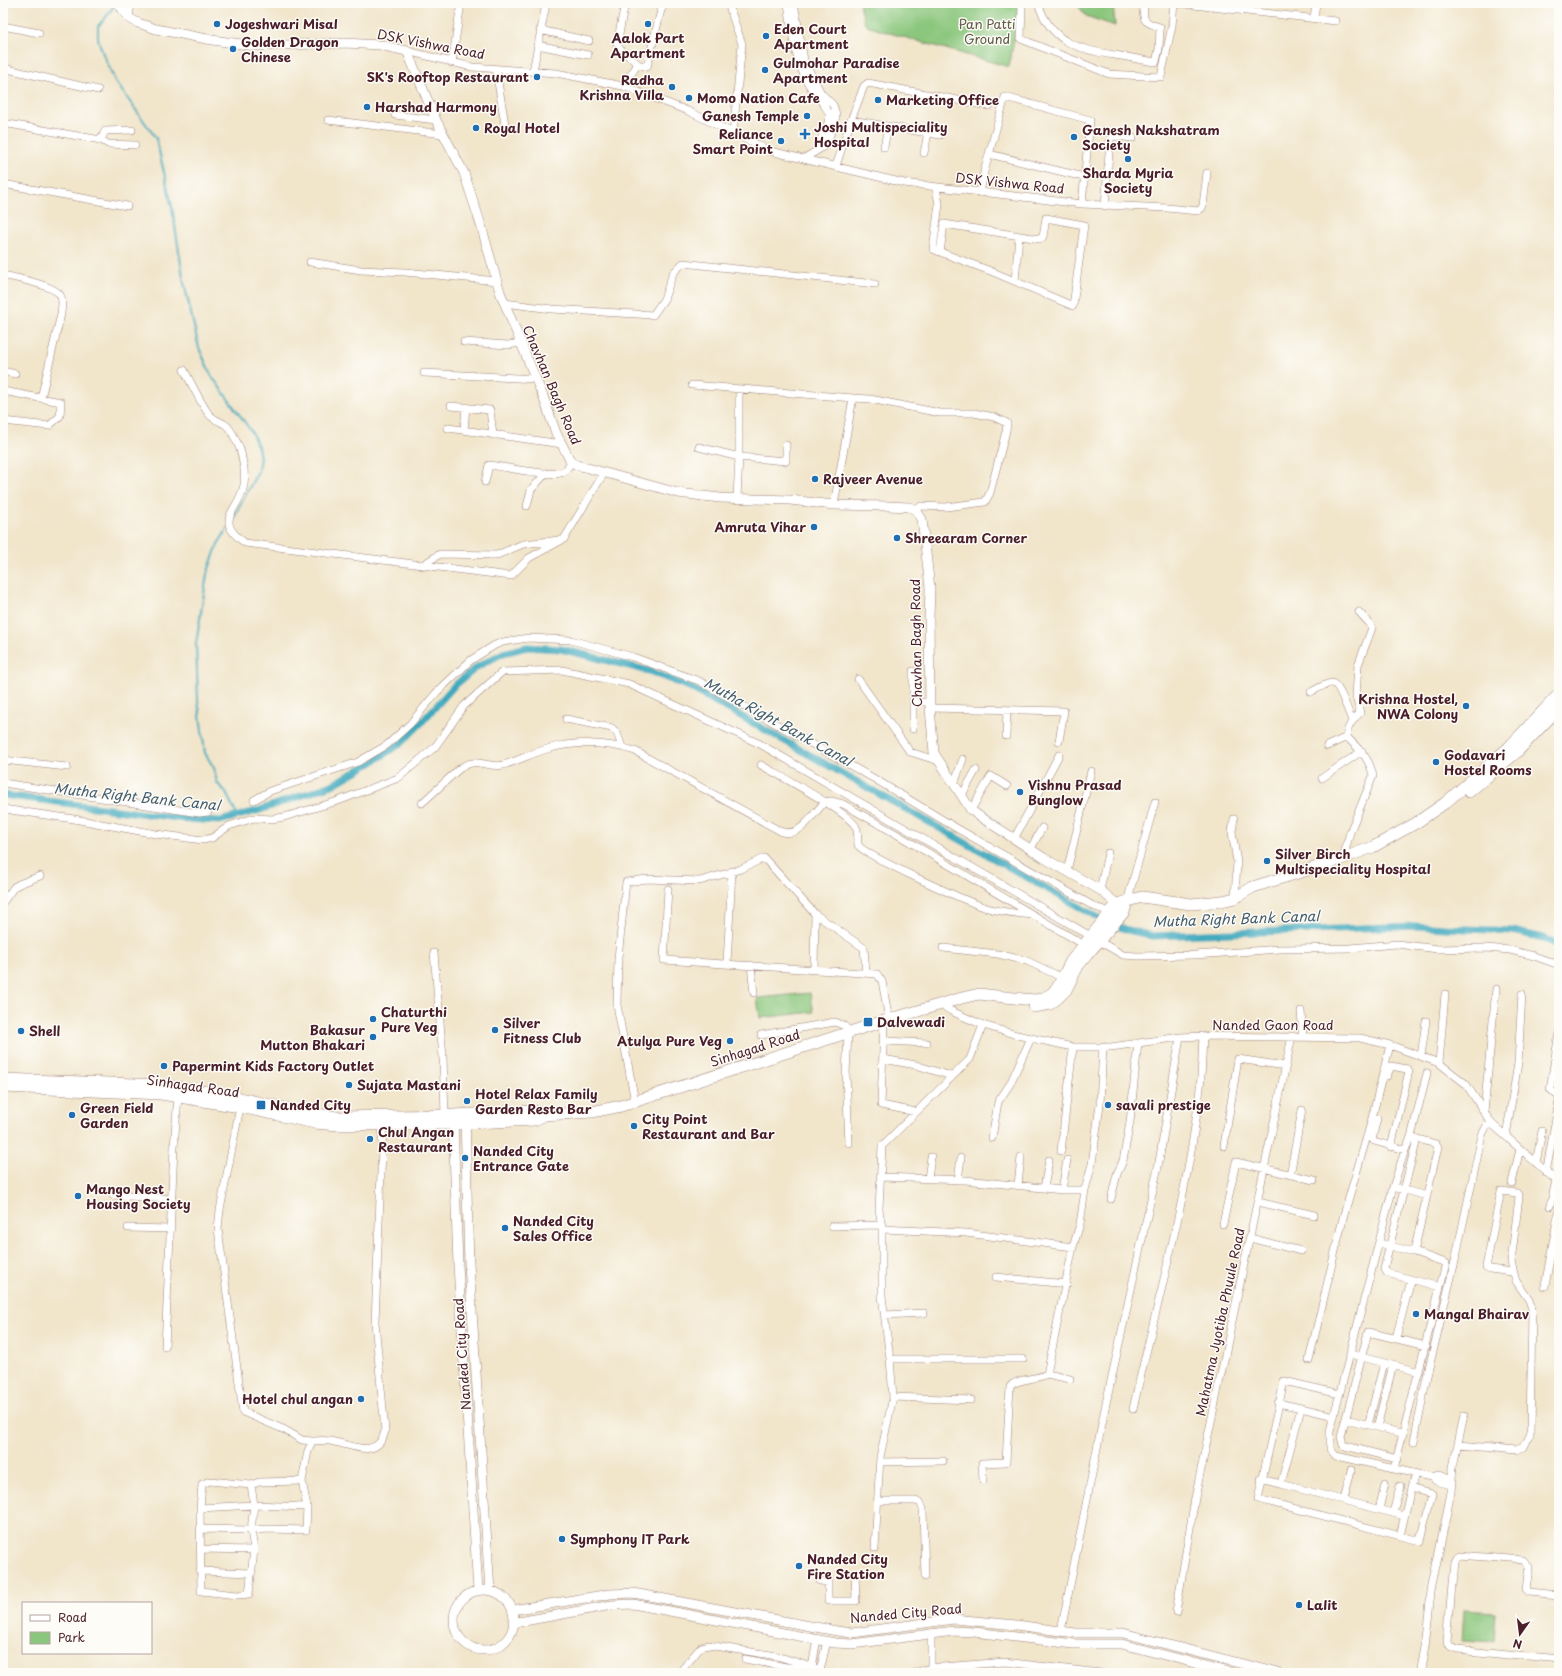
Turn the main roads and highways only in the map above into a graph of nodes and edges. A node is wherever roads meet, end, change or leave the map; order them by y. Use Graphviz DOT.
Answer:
graph roads {
  1 [pos="1559,694"];
  2 [pos="1559,708"];
  3 [pos="1238,896"];
  4 [pos="1118,906"];
  5 [pos="1091,943"];
  6 [pos="3,1079"];
  7 [pos="3,1087"];
  8 [pos="127,1087"];
  9 [pos="292,1113"];
  10 [pos="456,1118"];
  11 [pos="337,1121"];
  1 -- 3 [label="main road"];
  2 -- 3 [label="main road"];
  3 -- 4 [label="main road"];
  4 -- 5 [label="main road, Sinhagad Road"];
  4 -- 5 [label="main road, Sinhagad Road"];
  5 -- 10 [label="main road, Sinhagad Road"];
  6 -- 8 [label="main road, Sinhagad Road"];
  7 -- 8 [label="main road, Sinhagad Road"];
  8 -- 9 [label="main road, Sinhagad Road"];
  8 -- 9 [label="main road, Sinhagad Road"];
  9 -- 11 [label="main road, Sinhagad Road"];
  10 -- 11 [label="main road, Sinhagad Road"];
  10 -- 11 [label="main road, Sinhagad Road"];
}
